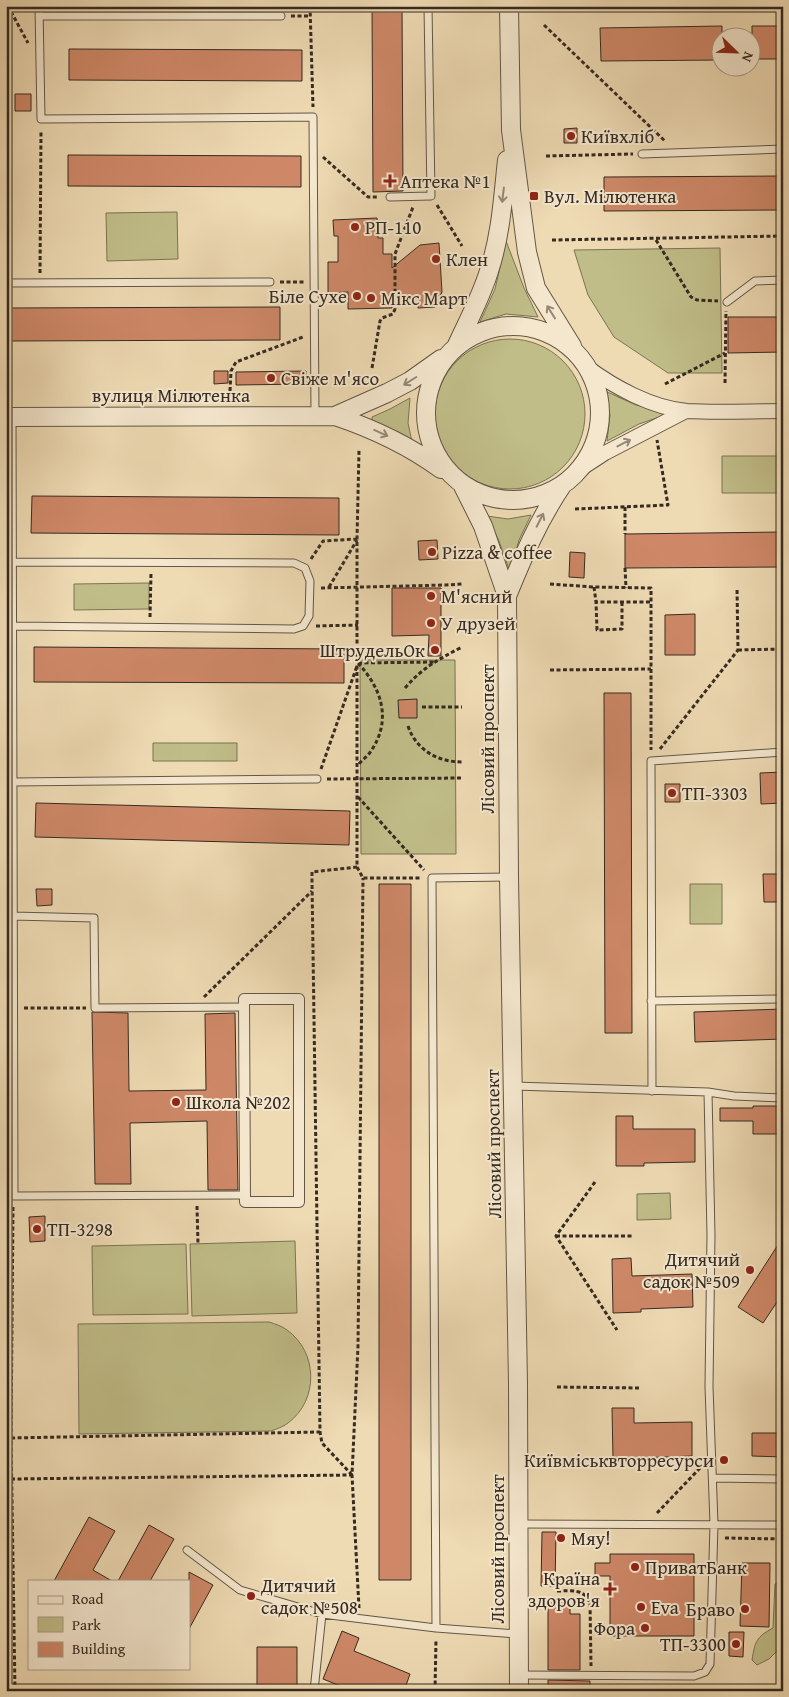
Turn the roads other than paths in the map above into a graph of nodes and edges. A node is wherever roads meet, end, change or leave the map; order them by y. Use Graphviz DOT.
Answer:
graph roads {
  1 [pos="39,6"];
  2 [pos="428,6"];
  3 [pos="509,6"];
  4 [pos="39,16"];
  5 [pos="281,16"];
  6 [pos="511,130"];
  7 [pos="783,149"];
  8 [pos="642,154"];
  9 [pos="390,197"];
  10 [pos="783,280"];
  11 [pos="270,282"];
  12 [pos="6,283"];
  13 [pos="727,302"];
  14 [pos="453,349"];
  15 [pos="582,360"];
  16 [pos="686,411"];
  17 [pos="783,411"];
  18 [pos="315,416"];
  19 [pos="335,416"];
  20 [pos="9,417"];
  21 [pos="582,468"];
  22 [pos="458,481"];
  23 [pos="561,487"];
  24 [pos="9,513"];
  25 [pos="13,562"];
  26 [pos="507,596"];
  27 [pos="13,626"];
  28 [pos="9,652"];
  29 [pos="783,752"];
  30 [pos="317,780"];
  31 [pos="13,782"];
  32 [pos="509,877"];
  33 [pos="11,913"];
  34 [pos="783,999"];
  35 [pos="651,1001"];
  36 [pos="244,1007"];
  37 [pos="513,1086"];
  38 [pos="652,1091"];
  39 [pos="708,1092"];
  40 [pos="783,1098"];
  41 [pos="244,1195"];
  42 [pos="713,1478"];
  43 [pos="783,1479"];
  44 [pos="519,1524"];
  45 [pos="714,1524"];
  46 [pos="783,1525"];
  47 [pos="187,1550"];
  48 [pos="322,1614"];
  49 [pos="436,1628"];
  50 [pos="519,1634"];
  51 [pos="519,1683"];
  52 [pos="314,1691"];
  1 -- 4 [label="lane"];
  2 -- 9 [label="lane"];
  3 -- 6 [label="street"];
  4 -- 5 [label="lane"];
  4 -- 18 [label="lane"];
  6 -- 14 [label="street, one-way"];
  15 -- 6 [label="street, one-way"];
  7 -- 8 [label="lane"];
  10 -- 13 [label="lane"];
  11 -- 12 [label="lane"];
  14 -- 15 [label="street"];
  14 -- 19 [label="street, вулиця Мілютенка, one-way"];
  14 -- 22 [label="street"];
  15 -- 16 [label="street"];
  15 -- 21 [label="street"];
  16 -- 17 [label="street"];
  21 -- 16 [label="street, one-way"];
  18 -- 19 [label="street, вулиця Мілютенка"];
  18 -- 20 [label="street, вулиця Мілютенка"];
  19 -- 22 [label="street, вулиця Мілютенка, one-way"];
  20 -- 24 [label="lane"];
  21 -- 23 [label="street"];
  22 -- 23 [label="street"];
  22 -- 26 [label="street, Лісовий проспект"];
  26 -- 23 [label="street, Лісовий проспект, one-way"];
  24 -- 25 [label="lane"];
  25 -- 27 [label="lane"];
  25 -- 27 [label="lane"];
  26 -- 32 [label="street, Лісовий проспект"];
  27 -- 28 [label="lane"];
  28 -- 31 [label="lane"];
  29 -- 35 [label="lane"];
  30 -- 31 [label="lane"];
  31 -- 33 [label="lane"];
  32 -- 37 [label="street, Лісовий проспект"];
  32 -- 49 [label="lane"];
  33 -- 36 [label="lane"];
  33 -- 41 [label="lane"];
  34 -- 35 [label="lane"];
  35 -- 38 [label="lane"];
  36 -- 41 [label="street"];
  36 -- 41 [label="street"];
  37 -- 38 [label="lane"];
  37 -- 44 [label="street, Лісовий проспект"];
  38 -- 39 [label="lane"];
  39 -- 40 [label="lane"];
  39 -- 42 [label="lane"];
  42 -- 43 [label="lane"];
  42 -- 45 [label="lane"];
  44 -- 45 [label="lane"];
  44 -- 50 [label="street, Лісовий проспект"];
  45 -- 46 [label="lane"];
  45 -- 51 [label="lane"];
  47 -- 48 [label="lane"];
  48 -- 49 [label="lane"];
  48 -- 52 [label="lane"];
  49 -- 50 [label="lane"];
  50 -- 51 [label="street, Лісовий проспект"];
}
